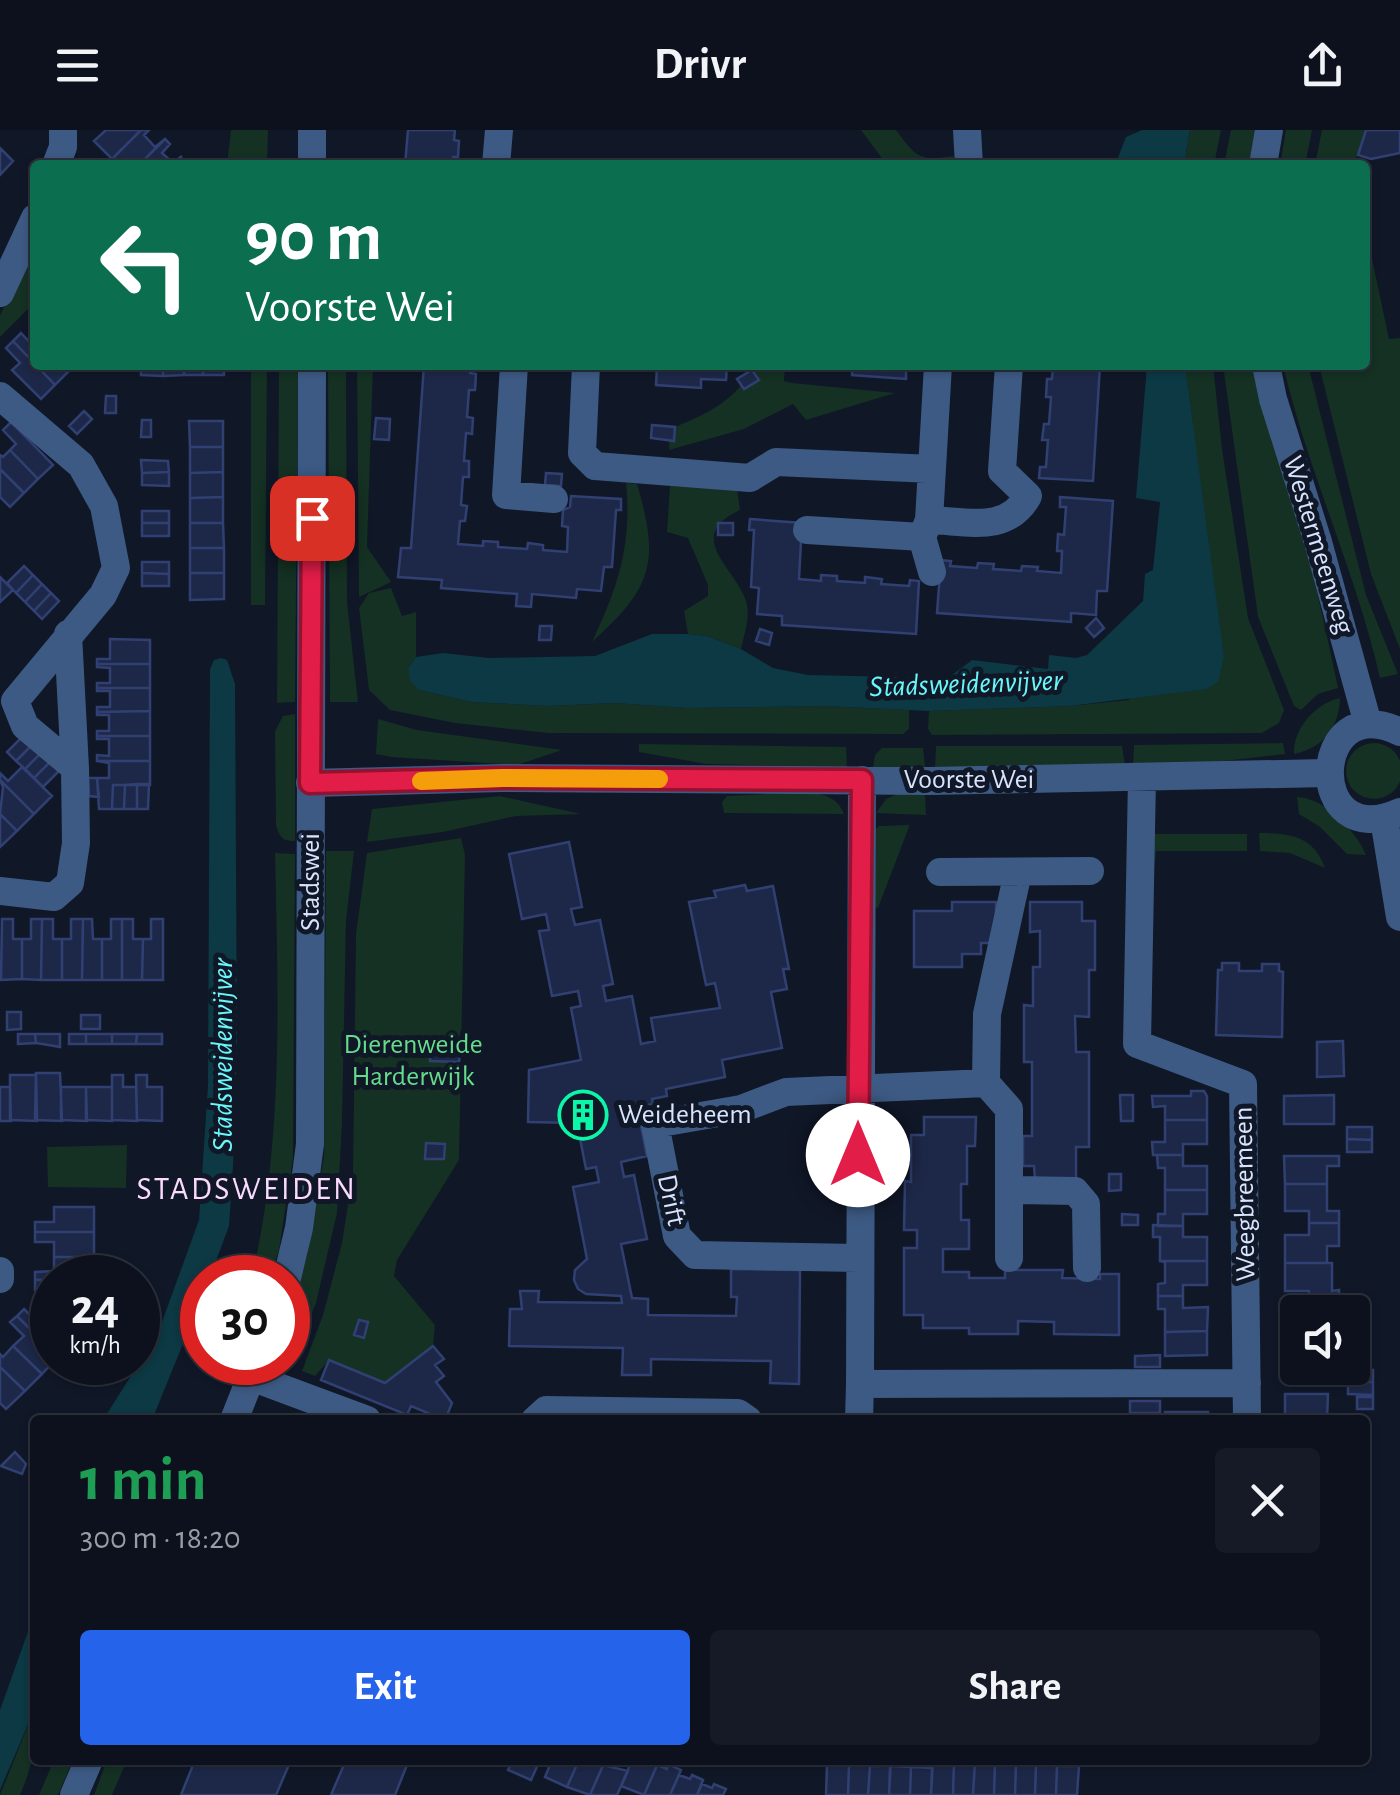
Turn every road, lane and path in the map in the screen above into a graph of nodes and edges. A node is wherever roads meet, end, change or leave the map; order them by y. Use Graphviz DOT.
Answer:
graph roads {
  1 [pos="63,130"];
  2 [pos="312,130"];
  3 [pos="500,130"];
  4 [pos="967,130"];
  5 [pos="1269,130"];
  6 [pos="58,160"];
  7 [pos="312,160"];
  8 [pos="497,160"];
  9 [pos="969,160"];
  10 [pos="1264,160"];
  11 [pos="30,229"];
  12 [pos="0,293"];
  13 [pos="312,370"];
  14 [pos="514,370"];
  15 [pos="586,370"];
  16 [pos="938,370"];
  17 [pos="1009,370"];
  18 [pos="1267,370"];
  19 [pos="0,396"];
  20 [pos="932,470"];
  21 [pos="554,499"];
  22 [pos="925,528"];
  23 [pos="807,530"];
  24 [pos="932,572"];
  25 [pos="68,634"];
  26 [pos="1368,724"];
  27 [pos="1400,732"];
  28 [pos="75,768"];
  29 [pos="1327,774"];
  30 [pos="1142,778"];
  31 [pos="862,780"];
  32 [pos="310,783"];
  33 [pos="1392,815"];
  34 [pos="1090,871"];
  35 [pos="940,872"];
  36 [pos="1018,872"];
  37 [pos="0,891"];
  38 [pos="1400,917"];
  39 [pos="986,1083"];
  40 [pos="858,1087"];
  41 [pos="1009,1190"];
  42 [pos="293,1255"];
  43 [pos="858,1258"];
  44 [pos="1009,1258"];
  45 [pos="1086,1268"];
  46 [pos="0,1271"];
  47 [pos="0,1279"];
  48 [pos="1247,1383"];
  49 [pos="860,1384"];
  50 [pos="248,1385"];
  51 [pos="288,1385"];
  52 [pos="236,1415"];
  53 [pos="356,1415"];
  54 [pos="540,1415"];
  55 [pos="741,1415"];
  56 [pos="859,1415"];
  57 [pos="1247,1415"];
  58 [pos="87,1765"];
  59 [pos="74,1795"];
  1 -- 6 [label="street"];
  2 -- 7 [label="street"];
  3 -- 8 [label="street"];
  4 -- 9 [label="street"];
  5 -- 10 [label="street"];
  11 -- 12 [label="street"];
  13 -- 32 [label="street, Stadswei"];
  14 -- 21 [label="street"];
  15 -- 20 [label="street"];
  16 -- 20 [label="street"];
  17 -- 22 [label="street"];
  18 -- 26 [label="street, Westermeenweg"];
  19 -- 25 [label="street"];
  20 -- 22 [label="street"];
  22 -- 23 [label="street"];
  22 -- 24 [label="street"];
  25 -- 28 [label="street"];
  25 -- 28 [label="street"];
  26 -- 27 [label="street"];
  26 -- 29 [label="street"];
  28 -- 37 [label="street"];
  29 -- 30 [label="street, Voorste Wei"];
  29 -- 33 [label="street"];
  30 -- 31 [label="street, Voorste Wei"];
  30 -- 48 [label="street, Weegbreemeen"];
  31 -- 32 [label="street, Voorste Wei"];
  31 -- 40 [label="street"];
  32 -- 42 [label="street, Stadswei"];
  33 -- 38 [label="street"];
  34 -- 36 [label="street"];
  35 -- 36 [label="street"];
  36 -- 39 [label="street"];
  39 -- 40 [label="street"];
  39 -- 41 [label="street"];
  40 -- 43 [label="street"];
  40 -- 43 [label="street, Drift"];
  41 -- 44 [label="street"];
  41 -- 45 [label="street"];
  43 -- 49 [label="street"];
  46 -- 47 [label="street"];
  48 -- 49 [label="street"];
  48 -- 57 [label="street, Weegbreemeen"];
  49 -- 56 [label="street"];
  50 -- 52 [label="street"];
  51 -- 53 [label="street"];
  54 -- 55 [label="street"];
  58 -- 59 [label="street"];
}
